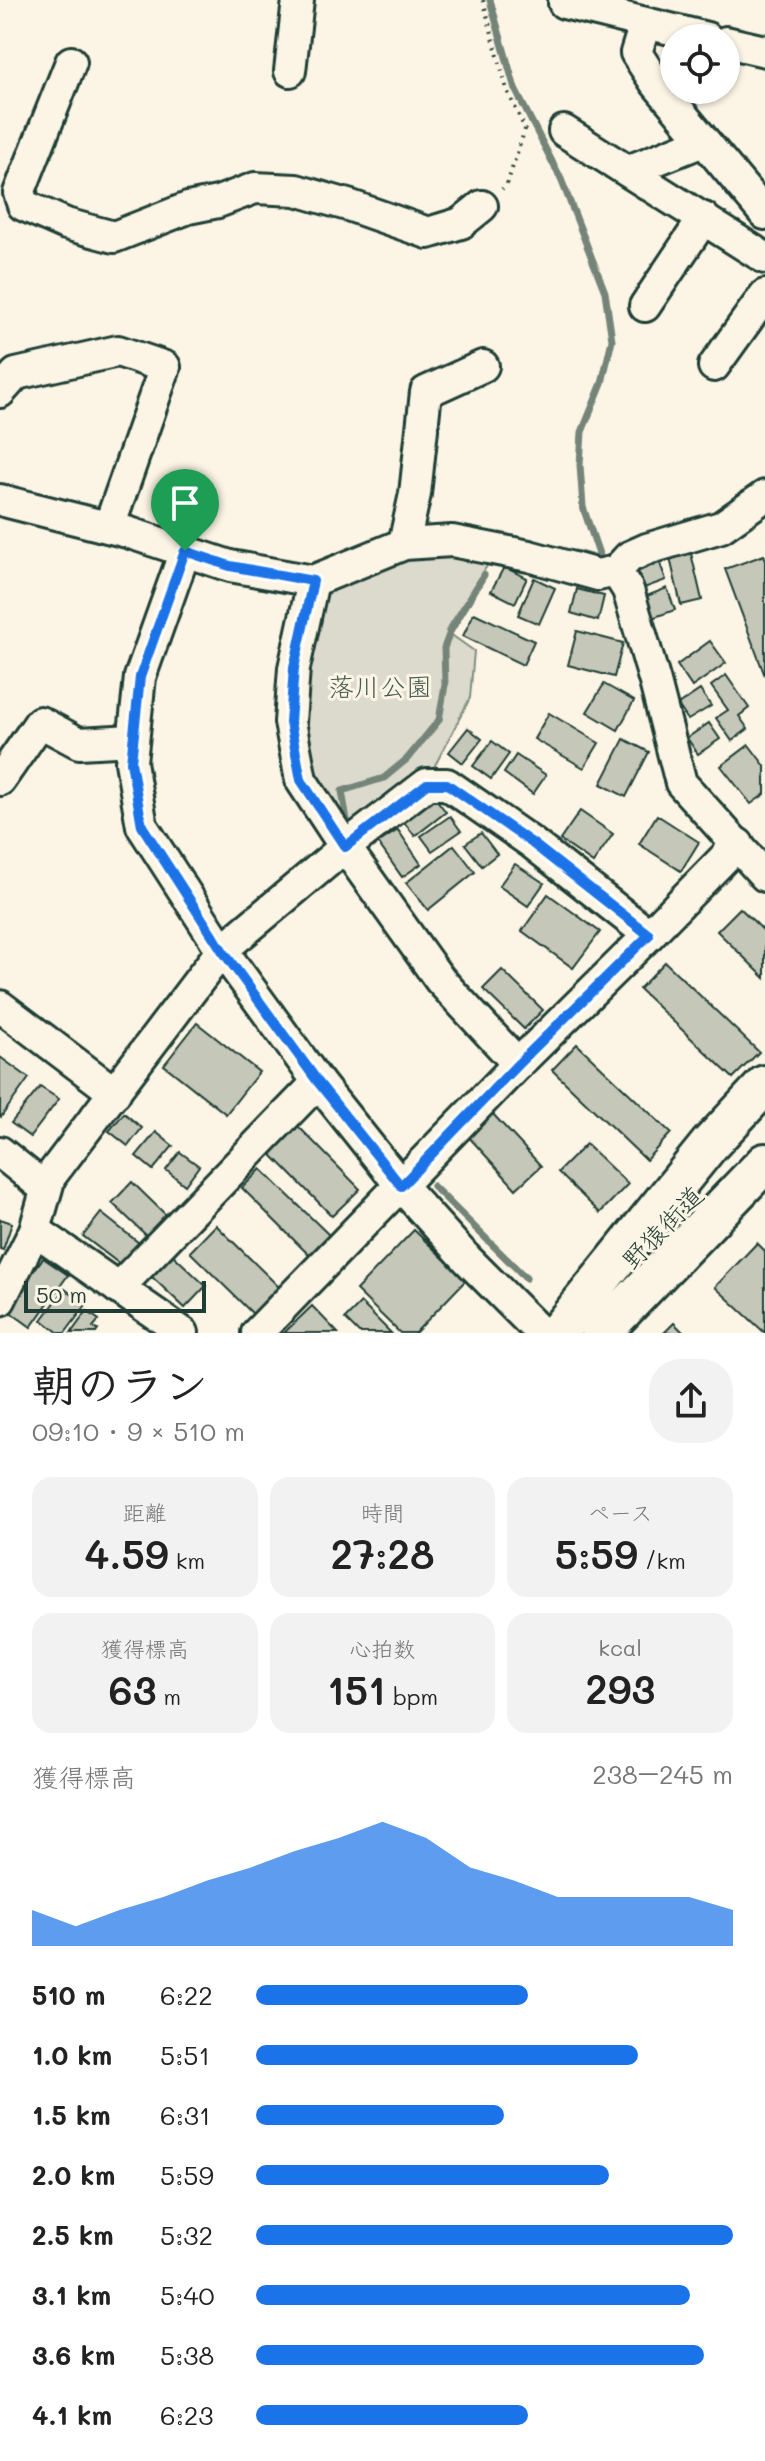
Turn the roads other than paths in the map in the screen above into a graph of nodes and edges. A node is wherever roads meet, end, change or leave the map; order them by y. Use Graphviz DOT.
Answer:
graph roads {
  1 [pos="298,0"];
  2 [pos="564,3"];
  3 [pos="645,24"];
  4 [pos="660,27"];
  5 [pos="740,45"];
  6 [pos="765,51"];
  7 [pos="71,62"];
  8 [pos="290,71"];
  9 [pos="564,131"];
  10 [pos="703,141"];
  11 [pos="628,171"];
  12 [pos="10,188"];
  13 [pos="482,206"];
  14 [pos="765,214"];
  15 [pos="704,218"];
  16 [pos="765,221"];
  17 [pos="736,239"];
  18 [pos="765,258"];
  19 [pos="765,295"];
  20 [pos="645,306"];
  21 [pos="483,366"];
  22 [pos="714,366"];
  23 [pos="0,392"];
  24 [pos="764,497"];
  25 [pos="0,500"];
  26 [pos="109,527"];
  27 [pos="404,544"];
  28 [pos="185,551"];
  29 [pos="616,571"];
  30 [pos="313,581"];
  31 [pos="133,740"];
  32 [pos="0,780"];
  33 [pos="738,844"];
  34 [pos="345,847"];
  35 [pos="765,876"];
  36 [pos="649,935"];
  37 [pos="222,950"];
  38 [pos="0,1006"];
  39 [pos="516,1062"];
  40 [pos="318,1082"];
  41 [pos="765,1085"];
  42 [pos="115,1093"];
  43 [pos="765,1121"];
  44 [pos="0,1152"];
  45 [pos="765,1163"];
  46 [pos="401,1186"];
  47 [pos="46,1189"];
  48 [pos="765,1196"];
  49 [pos="35,1230"];
  50 [pos="118,1288"];
  51 [pos="0,1300"];
  52 [pos="183,1333"];
  53 [pos="257,1333"];
  54 [pos="541,1333"];
  55 [pos="558,1333"];
  56 [pos="604,1333"];
  1 -- 8 [label="street"];
  2 -- 3 [label="street"];
  3 -- 4 [label="street"];
  3 -- 10 [label="street"];
  5 -- 6 [label="street"];
  7 -- 12 [label="street"];
  9 -- 11 [label="street"];
  10 -- 11 [label="street"];
  10 -- 14 [label="street"];
  11 -- 15 [label="street"];
  12 -- 13 [label="street"];
  15 -- 17 [label="street"];
  15 -- 20 [label="street"];
  16 -- 17 [label="street"];
  17 -- 18 [label="street"];
  19 -- 22 [label="street"];
  21 -- 27 [label="street"];
  23 -- 26 [label="street"];
  24 -- 29 [label="street"];
  25 -- 26 [label="street"];
  26 -- 28 [label="street"];
  27 -- 29 [label="street"];
  27 -- 30 [label="street"];
  28 -- 30 [label="street"];
  28 -- 31 [label="street"];
  29 -- 33 [label="street"];
  30 -- 34 [label="street"];
  31 -- 32 [label="street"];
  31 -- 37 [label="street"];
  33 -- 35 [label="street"];
  33 -- 36 [label="street"];
  34 -- 36 [label="street"];
  34 -- 37 [label="street"];
  34 -- 39 [label="street"];
  36 -- 39 [label="street"];
  37 -- 40 [label="street"];
  37 -- 42 [label="street"];
  38 -- 42 [label="street"];
  39 -- 46 [label="street"];
  40 -- 46 [label="street"];
  40 -- 50 [label="street"];
  41 -- 55 [label="main road"];
  42 -- 47 [label="street"];
  43 -- 55 [label="main road, 野猿街道"];
  44 -- 47 [label="street"];
  45 -- 56 [label="main road, 野猿街道"];
  46 -- 53 [label="street"];
  46 -- 54 [label="street"];
  47 -- 49 [label="street"];
  48 -- 56 [label="main road"];
  49 -- 50 [label="street"];
  49 -- 51 [label="street"];
  50 -- 52 [label="street"];
}
